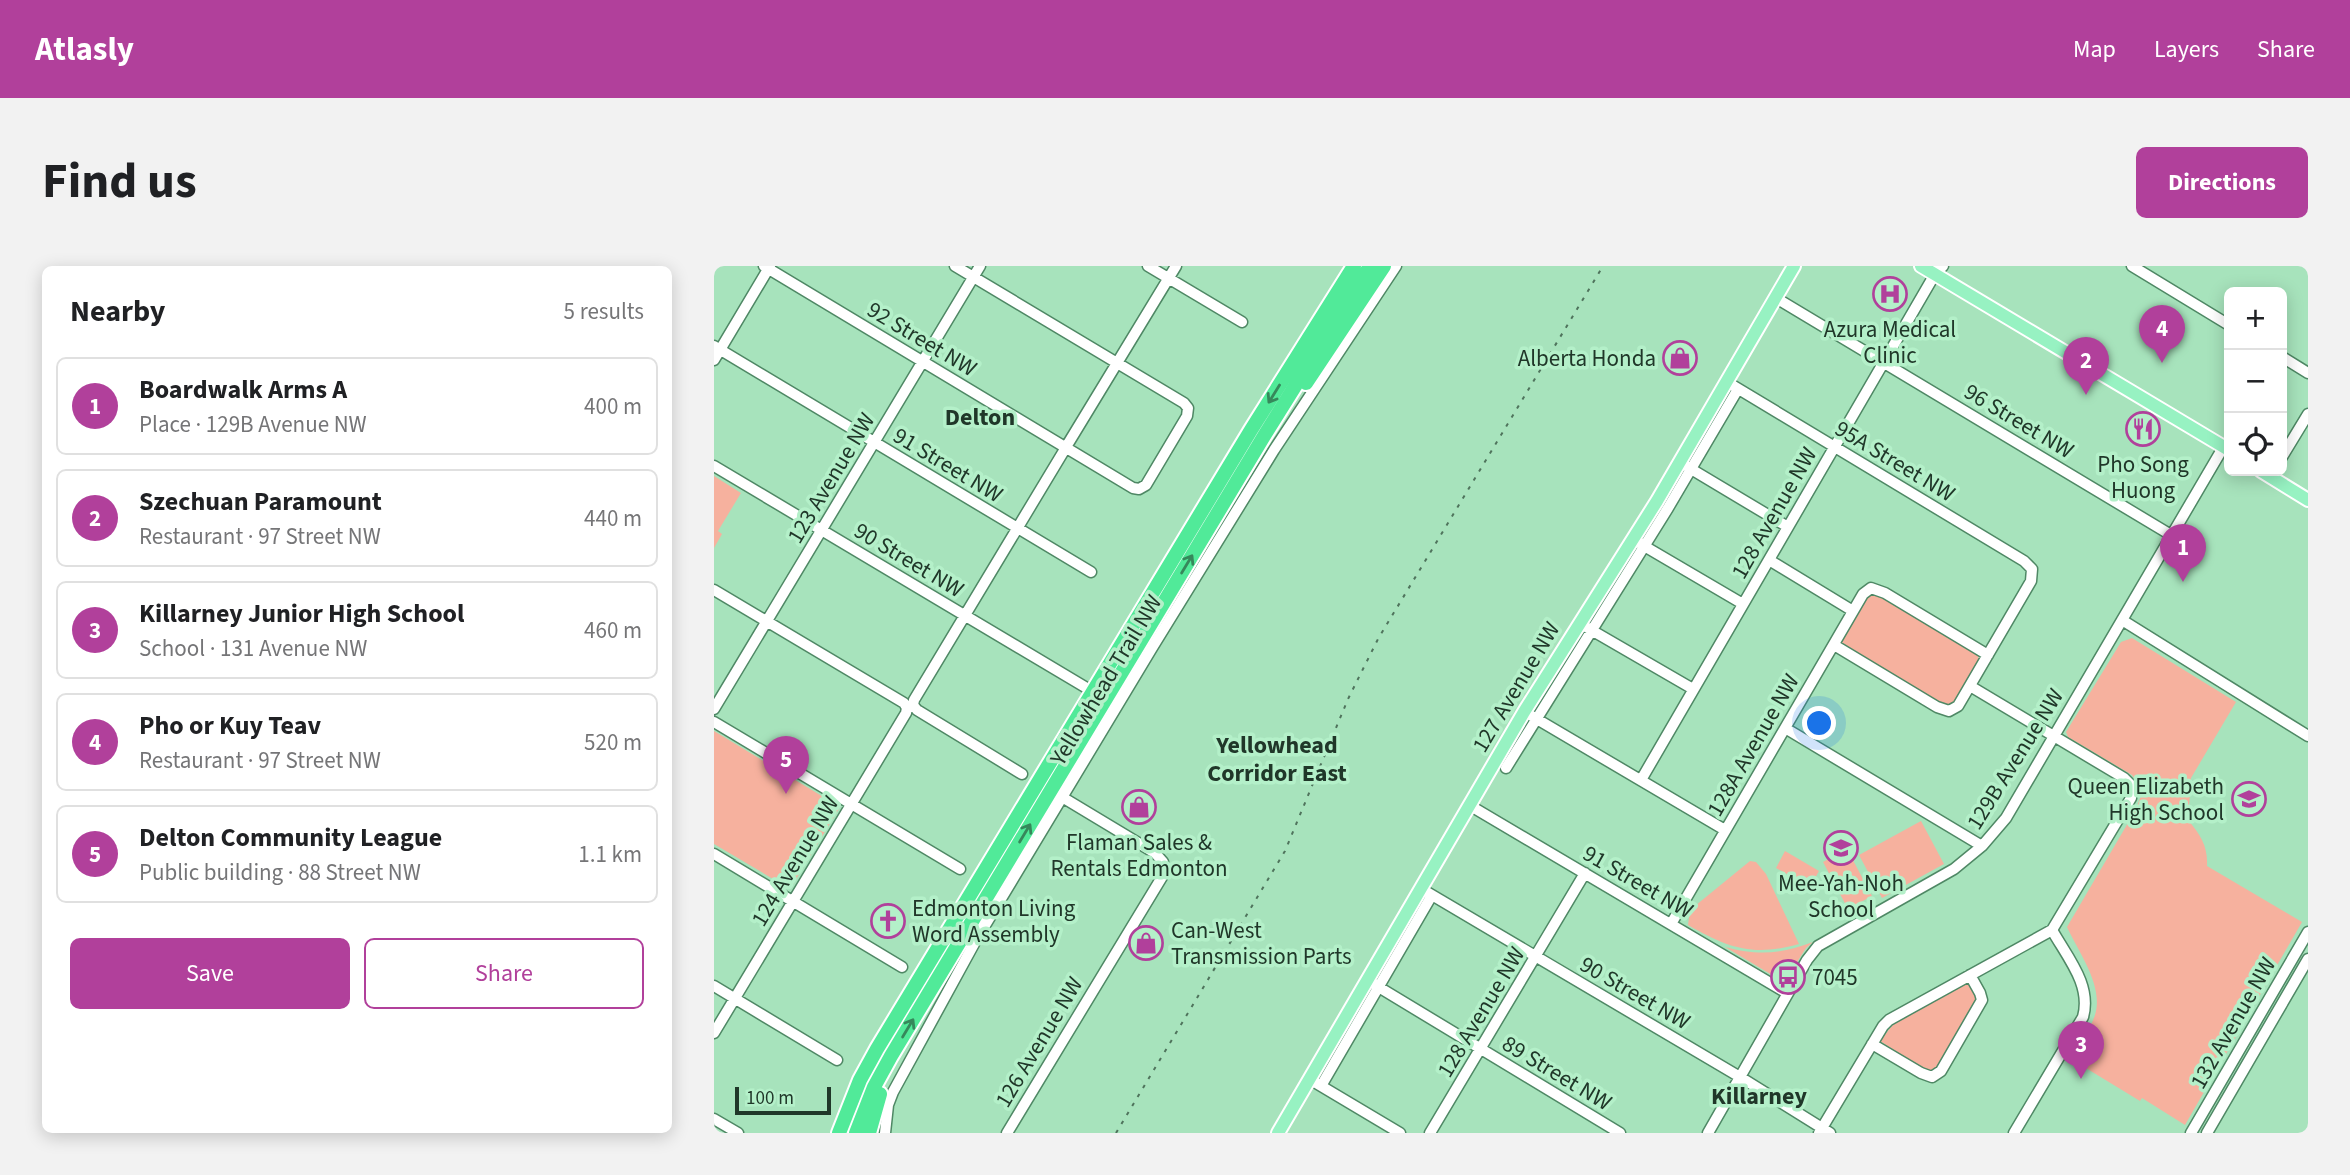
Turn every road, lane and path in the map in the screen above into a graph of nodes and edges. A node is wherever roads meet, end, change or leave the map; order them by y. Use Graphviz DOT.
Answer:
graph roads {
  1 [pos="955,266"];
  2 [pos="981,266"];
  3 [pos="1148,266"];
  4 [pos="1175,266"];
  5 [pos="1347,266"];
  6 [pos="1354,266"];
  7 [pos="1370,266"];
  8 [pos="1384,266"];
  9 [pos="1396,266"];
  10 [pos="1794,266"];
  11 [pos="1921,266"];
  12 [pos="2132,266"];
  13 [pos="768,267"];
  14 [pos="1939,272"];
  15 [pos="974,277"];
  16 [pos="1168,278"];
  17 [pos="1776,298"];
  18 [pos="1242,322"];
  19 [pos="2224,322"];
  20 [pos="1310,336"];
  21 [pos="717,347"];
  22 [pos="714,359"];
  23 [pos="2287,360"];
  24 [pos="923,362"];
  25 [pos="1884,362"];
  26 [pos="1117,363"];
  27 [pos="2308,373"];
  28 [pos="1732,385"];
  29 [pos="2308,414"];
  30 [pos="1264,436"];
  31 [pos="874,443"];
  32 [pos="1834,447"];
  33 [pos="2224,447"];
  34 [pos="1066,448"];
  35 [pos="2287,449"];
  36 [pos="2224,451"];
  37 [pos="1679,463"];
  38 [pos="714,466"];
  39 [pos="1691,470"];
  40 [pos="2272,476"];
  41 [pos="2308,500"];
  42 [pos="1788,527"];
  43 [pos="1017,528"];
  44 [pos="822,530"];
  45 [pos="2171,535"];
  46 [pos="1638,543"];
  47 [pos="1769,560"];
  48 [pos="1091,572"];
  49 [pos="714,590"];
  50 [pos="1743,604"];
  51 [pos="1853,611"];
  52 [pos="965,615"];
  53 [pos="2122,620"];
  54 [pos="767,621"];
  55 [pos="1585,626"];
  56 [pos="1834,645"];
  57 [pos="1988,655"];
  58 [pos="1970,686"];
  59 [pos="1085,687"];
  60 [pos="1693,689"];
  61 [pos="910,706"];
  62 [pos="714,709"];
  63 [pos="1530,715"];
  64 [pos="714,722"];
  65 [pos="1785,728"];
  66 [pos="2054,736"];
  67 [pos="2308,736"];
  68 [pos="1506,768"];
  69 [pos="1022,774"];
  70 [pos="1640,780"];
  71 [pos="1062,797"];
  72 [pos="852,804"];
  73 [pos="1469,805"];
  74 [pos="1725,830"];
  75 [pos="1982,846"];
  76 [pos="714,854"];
  77 [pos="960,869"];
  78 [pos="1585,873"];
  79 [pos="1420,888"];
  80 [pos="1432,895"];
  81 [pos="793,902"];
  82 [pos="1671,924"];
  83 [pos="2052,930"];
  84 [pos="2308,932"];
  85 [pos="1536,957"];
  86 [pos="2308,959"];
  87 [pos="902,967"];
  88 [pos="1970,975"];
  89 [pos="1373,984"];
  90 [pos="714,986"];
  91 [pos="1787,993"];
  92 [pos="734,999"];
  93 [pos="714,1033"];
  94 [pos="1872,1044"];
  95 [pos="1480,1050"];
  96 [pos="891,1056"];
  97 [pos="837,1060"];
  98 [pos="1740,1077"];
  99 [pos="860,1080"];
  100 [pos="1315,1082"];
  101 [pos="714,1119"];
  102 [pos="1824,1131"];
  103 [pos="2016,1132"];
  104 [pos="738,1133"];
  105 [pos="830,1133"];
  106 [pos="839,1133"];
  107 [pos="856,1133"];
  108 [pos="869,1133"];
  109 [pos="885,1133"];
  110 [pos="1007,1133"];
  111 [pos="1278,1133"];
  112 [pos="1400,1133"];
  113 [pos="1430,1133"];
  114 [pos="1620,1133"];
  115 [pos="1708,1133"];
  116 [pos="2191,1133"];
  117 [pos="2207,1133"];
  1 -- 15 [label="street"];
  2 -- 15 [label="street, 123 Avenue NW"];
  3 -- 16 [label="street"];
  4 -- 16 [label="street, 124 Avenue NW"];
  5 -- 20 [label="highway"];
  6 -- 20 [label="highway, Yellowhead Trail NW"];
  7 -- 30 [label="highway, Yellowhead Trail NW"];
  8 -- 30 [label="highway"];
  9 -- 71 [label="street, Yellowhead Trail NW"];
  10 -- 17 [label="main road, 127 Avenue NW"];
  11 -- 14 [label="main road"];
  12 -- 19 [label="street"];
  13 -- 21 [label="street"];
  13 -- 24 [label="street, 92 Street NW"];
  14 -- 25 [label="street, 128 Avenue NW"];
  14 -- 33 [label="main road"];
  15 -- 24 [label="street, 123 Avenue NW"];
  15 -- 26 [label="street"];
  16 -- 18 [label="street"];
  16 -- 26 [label="street, 124 Avenue NW"];
  17 -- 25 [label="street, 96 Street NW"];
  17 -- 28 [label="main road, 127 Avenue NW"];
  20 -- 99 [label="highway, Yellowhead Trail NW, one-way"];
  21 -- 22 [label="street"];
  21 -- 31 [label="street, 91 Street NW"];
  23 -- 27 [label="street"];
  24 -- 31 [label="street, 123 Avenue NW"];
  24 -- 34 [label="street, 92 Street NW"];
  25 -- 32 [label="street, 128 Avenue NW"];
  25 -- 45 [label="street, 96 Street NW"];
  26 -- 34 [label="street, 124 Avenue NW"];
  26 -- 34 [label="street, 92 Street NW"];
  28 -- 32 [label="street, 95A Street NW"];
  28 -- 37 [label="main road, 127 Avenue NW"];
  28 -- 39 [label="street, 127 Avenue NW"];
  29 -- 35 [label="street"];
  96 -- 30 [label="highway, Yellowhead Trail NW, one-way"];
  31 -- 43 [label="street, 91 Street NW"];
  31 -- 44 [label="street, 123 Avenue NW"];
  32 -- 42 [label="street, 128 Avenue NW"];
  32 -- 57 [label="street, 95A Street NW"];
  34 -- 43 [label="street, 124 Avenue NW"];
  36 -- 45 [label="street, 129B Avenue NW"];
  37 -- 39 [label="street"];
  37 -- 46 [label="main road, 127 Avenue NW"];
  38 -- 44 [label="street, 90 Street NW"];
  39 -- 42 [label="street"];
  39 -- 46 [label="street, 127 Avenue NW"];
  40 -- 41 [label="main road"];
  42 -- 47 [label="street, 128 Avenue NW"];
  43 -- 48 [label="street, 91 Street NW"];
  43 -- 52 [label="street, 124 Avenue NW"];
  44 -- 52 [label="street, 90 Street NW"];
  44 -- 54 [label="street, 123 Avenue NW"];
  45 -- 53 [label="street, 129B Avenue NW"];
  46 -- 50 [label="street"];
  46 -- 55 [label="main road, 127 Avenue NW"];
  47 -- 50 [label="street, 128 Avenue NW"];
  47 -- 51 [label="street"];
  49 -- 54 [label="street"];
  50 -- 60 [label="street, 128 Avenue NW"];
  51 -- 56 [label="street, 128A Avenue NW"];
  51 -- 57 [label="street, 128A Avenue NW"];
  52 -- 59 [label="street, 90 Street NW"];
  52 -- 61 [label="street, 124 Avenue NW"];
  53 -- 66 [label="street, 129B Avenue NW"];
  53 -- 67 [label="street"];
  54 -- 61 [label="street"];
  54 -- 62 [label="street, 123 Avenue NW"];
  55 -- 60 [label="street"];
  55 -- 63 [label="main road, 127 Avenue NW"];
  56 -- 58 [label="street"];
  56 -- 65 [label="street, 128A Avenue NW"];
  57 -- 58 [label="street"];
  58 -- 66 [label="street"];
  60 -- 70 [label="street, 128 Avenue NW"];
  61 -- 69 [label="street"];
  61 -- 72 [label="street, 124 Avenue NW"];
  63 -- 68 [label="street, 127 Avenue NW"];
  63 -- 70 [label="street"];
  63 -- 73 [label="main road, 127 Avenue NW"];
  64 -- 72 [label="street"];
  65 -- 74 [label="street, 128A Avenue NW"];
  65 -- 75 [label="street"];
  66 -- 75 [label="street, 129B Avenue NW"];
  66 -- 83 [label="street"];
  70 -- 74 [label="street"];
  71 -- 109 [label="street, Yellowhead Trail NW"];
  71 -- 110 [label="street, 126 Avenue NW"];
  72 -- 77 [label="street"];
  72 -- 81 [label="street, 124 Avenue NW"];
  73 -- 78 [label="street, 91 Street NW"];
  73 -- 79 [label="main road, 127 Avenue NW"];
  74 -- 82 [label="street, 128A Avenue NW"];
  75 -- 91 [label="street, 129B Avenue NW"];
  76 -- 81 [label="street"];
  78 -- 82 [label="street, 91 Street NW"];
  78 -- 85 [label="street, 128 Avenue NW"];
  79 -- 80 [label="street, 90 Street NW"];
  79 -- 89 [label="main road, 127 Avenue NW"];
  80 -- 85 [label="street, 90 Street NW"];
  80 -- 89 [label="street, 127 Avenue NW"];
  81 -- 87 [label="street"];
  81 -- 92 [label="street, 124 Avenue NW"];
  82 -- 91 [label="street, 91 Street NW"];
  83 -- 88 [label="street"];
  83 -- 103 [label="street"];
  84 -- 116 [label="street, 132 Avenue NW"];
  85 -- 95 [label="street, 128 Avenue NW"];
  85 -- 98 [label="street, 90 Street NW"];
  86 -- 117 [label="street, 132 Avenue NW"];
  88 -- 94 [label="street"];
  88 -- 94 [label="street"];
  89 -- 95 [label="street, 89 Street NW"];
  89 -- 100 [label="main road, 127 Avenue NW"];
  90 -- 92 [label="street"];
  91 -- 98 [label="street, 129B Avenue NW"];
  92 -- 93 [label="street, 124 Avenue NW"];
  92 -- 97 [label="street"];
  94 -- 102 [label="street"];
  95 -- 113 [label="street, 128 Avenue NW"];
  95 -- 114 [label="street, 89 Street NW"];
  96 -- 107 [label="highway, Yellowhead Trail NW"];
  96 -- 108 [label="highway"];
  98 -- 102 [label="street, 90 Street NW"];
  98 -- 115 [label="street, 129B Avenue NW"];
  99 -- 105 [label="highway"];
  99 -- 106 [label="highway, Yellowhead Trail NW"];
  100 -- 111 [label="main road, 127 Avenue NW"];
  100 -- 112 [label="street"];
  101 -- 104 [label="street"];
}
